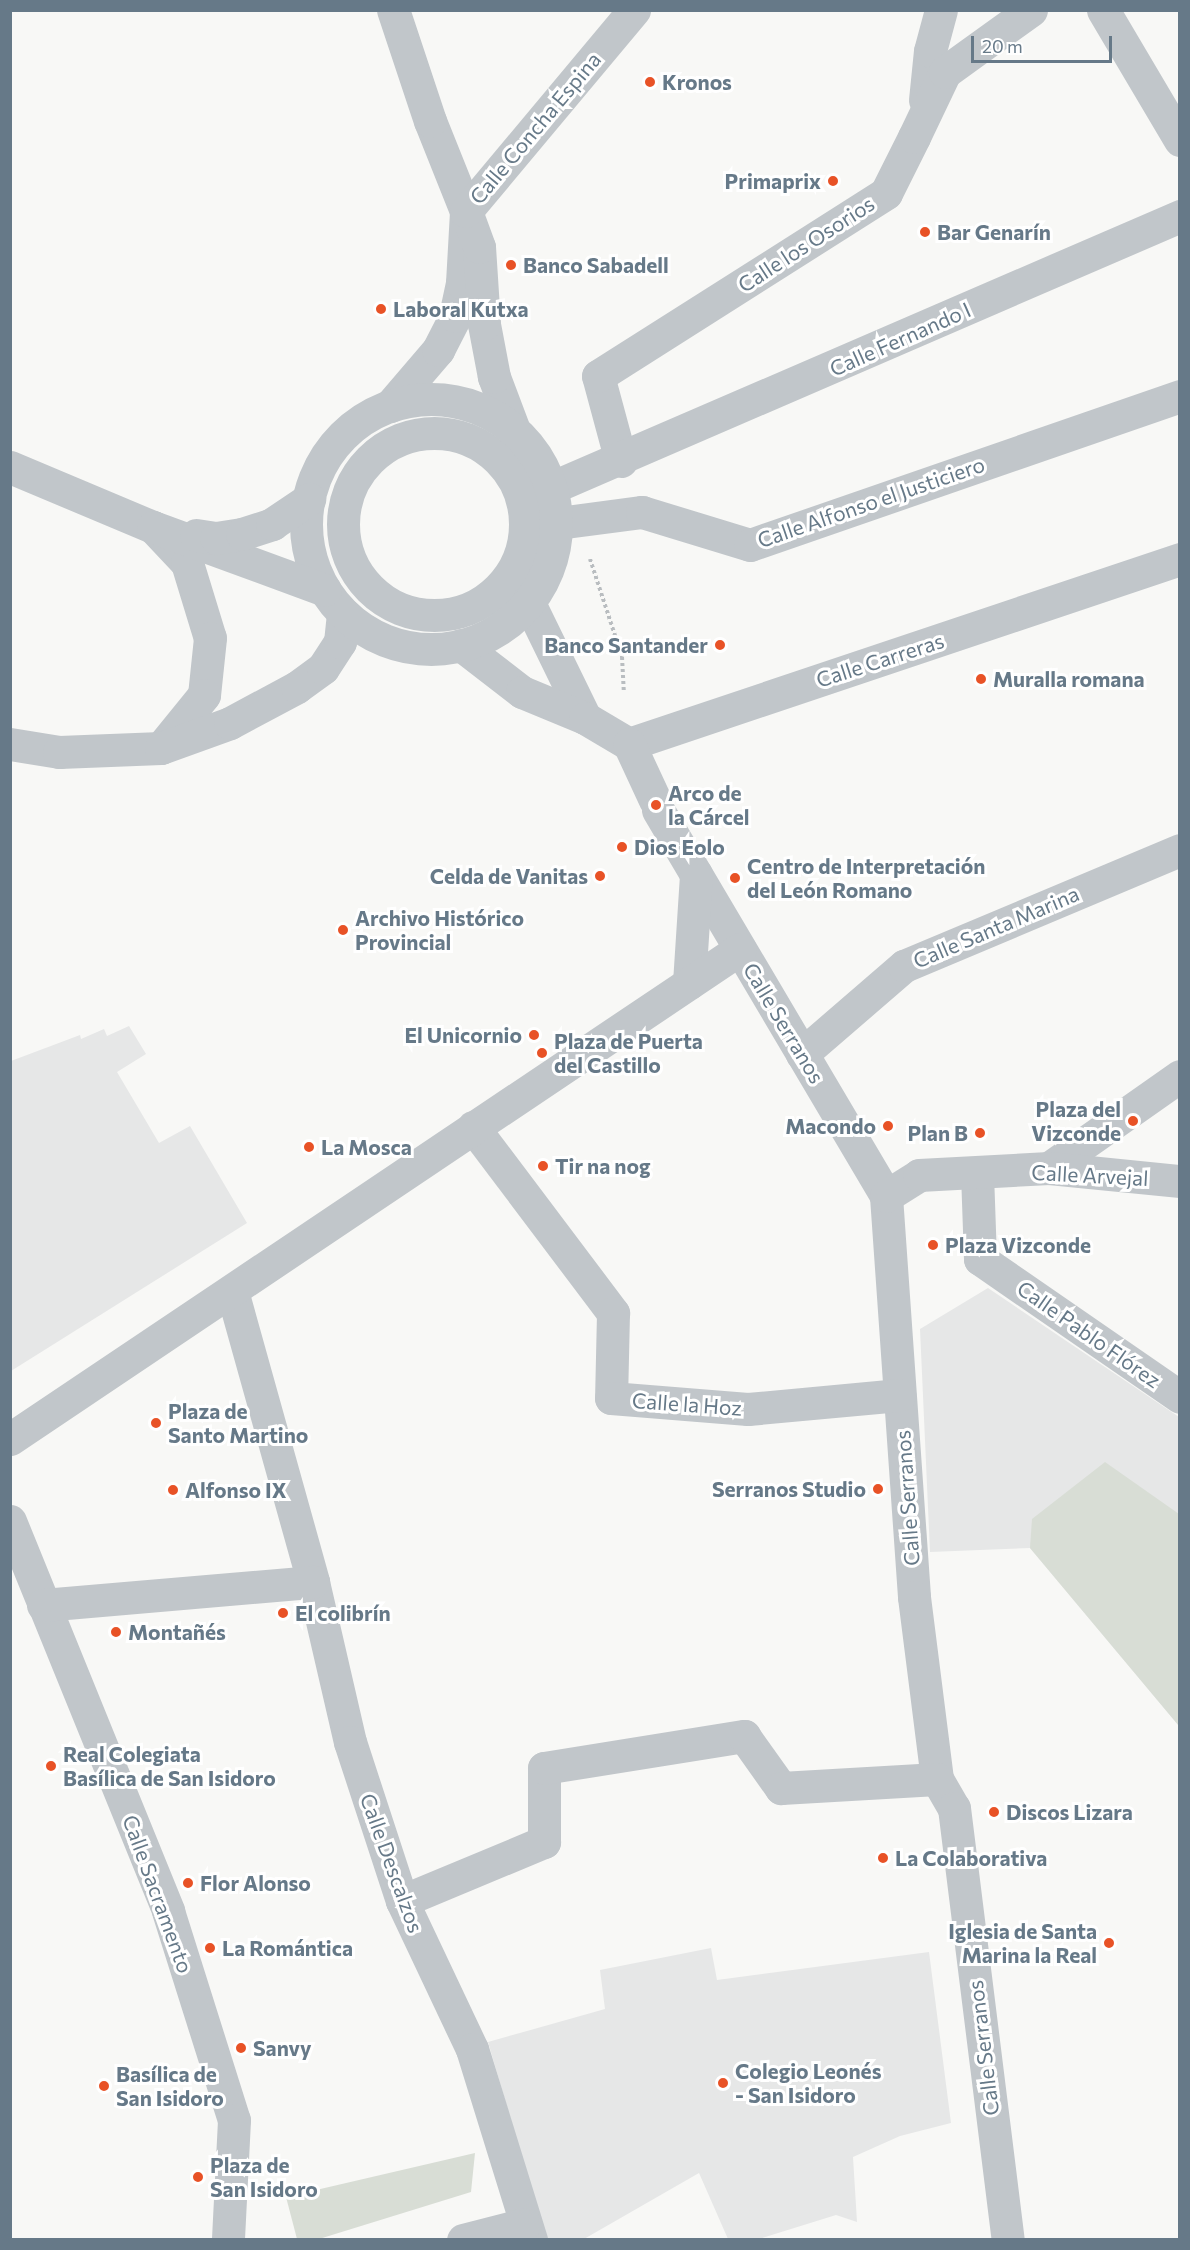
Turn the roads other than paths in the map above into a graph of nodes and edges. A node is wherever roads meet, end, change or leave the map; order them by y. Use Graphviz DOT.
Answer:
graph roads {
  1 [pos="393,10"];
  2 [pos="634,10"];
  3 [pos="941,10"];
  4 [pos="1031,10"];
  5 [pos="1103,10"];
  6 [pos="919,127"];
  7 [pos="1179,140"];
  8 [pos="466,211"];
  9 [pos="1179,216"];
  10 [pos="1179,396"];
  11 [pos="390,406"];
  12 [pos="514,430"];
  13 [pos="621,461"];
  14 [pos="10,467"];
  15 [pos="552,488"];
  16 [pos="309,499"];
  17 [pos="558,523"];
  18 [pos="153,527"];
  19 [pos="348,555"];
  20 [pos="1179,560"];
  21 [pos="334,601"];
  22 [pos="528,601"];
  23 [pos="461,645"];
  24 [pos="585,718"];
  25 [pos="10,744"];
  26 [pos="629,744"];
  27 [pos="161,748"];
  28 [pos="1179,850"];
  29 [pos="696,874"];
  30 [pos="740,949"];
  31 [pos="689,983"];
  32 [pos="802,1054"];
  33 [pos="1179,1076"];
  34 [pos="473,1127"];
  35 [pos="1049,1168"];
  36 [pos="989,1173"];
  37 [pos="1179,1181"];
  38 [pos="886,1196"];
  39 [pos="232,1291"];
  40 [pos="899,1395"];
  41 [pos="1179,1397"];
  42 [pos="10,1439"];
  43 [pos="10,1521"];
  44 [pos="313,1582"];
  45 [pos="44,1605"];
  46 [pos="937,1779"];
  47 [pos="402,1901"];
  48 [pos="528,2232"];
  49 [pos="228,2240"];
  50 [pos="463,2240"];
  51 [pos="1008,2240"];
  1 -- 8 [label="street"];
  2 -- 8 [label="street, Calle Concha Espina"];
  3 -- 6 [label="street"];
  4 -- 6 [label="street, Calle los Osorios"];
  5 -- 7 [label="street"];
  6 -- 13 [label="street, Calle los Osorios"];
  8 -- 11 [label="street"];
  8 -- 12 [label="street, Calle Concha Espina"];
  9 -- 13 [label="street, Calle Fernando I"];
  10 -- 17 [label="street, Calle Alfonso el Justiciero"];
  11 -- 12 [label="street"];
  11 -- 16 [label="street"];
  12 -- 15 [label="street"];
  13 -- 15 [label="street, Calle Fernando I"];
  14 -- 18 [label="street"];
  15 -- 17 [label="street"];
  16 -- 18 [label="street"];
  16 -- 21 [label="street"];
  17 -- 22 [label="street"];
  18 -- 21 [label="street"];
  18 -- 27 [label="street"];
  19 -- 19 [label="street"];
  20 -- 26 [label="street, Calle Carreras"];
  21 -- 23 [label="street"];
  21 -- 27 [label="street"];
  22 -- 23 [label="street"];
  22 -- 24 [label="street"];
  23 -- 24 [label="street"];
  24 -- 26 [label="street"];
  25 -- 27 [label="street"];
  26 -- 29 [label="street, Calle Serranos"];
  28 -- 32 [label="street, Calle Santa Marina"];
  29 -- 30 [label="street, Calle Serranos"];
  29 -- 31 [label="street"];
  30 -- 31 [label="street"];
  30 -- 32 [label="street, Calle Serranos"];
  31 -- 34 [label="street"];
  32 -- 38 [label="street, Calle Serranos"];
  33 -- 35 [label="street"];
  34 -- 39 [label="street"];
  34 -- 40 [label="street, Calle la Hoz"];
  35 -- 36 [label="street, Calle Arvejal"];
  35 -- 37 [label="street, Calle Arvejal"];
  36 -- 38 [label="street, Calle Arvejal"];
  36 -- 41 [label="street, Calle Pablo Flórez"];
  38 -- 40 [label="street, Calle Serranos"];
  39 -- 42 [label="street"];
  39 -- 44 [label="street"];
  40 -- 46 [label="street, Calle Serranos"];
  43 -- 45 [label="street, Calle Sacramento"];
  44 -- 45 [label="street"];
  44 -- 47 [label="street, Calle Descalzos"];
  45 -- 49 [label="street, Calle Sacramento"];
  46 -- 47 [label="street"];
  46 -- 51 [label="street, Calle Serranos"];
  47 -- 48 [label="street, Calle Descalzos"];
  48 -- 50 [label="street"];
}
